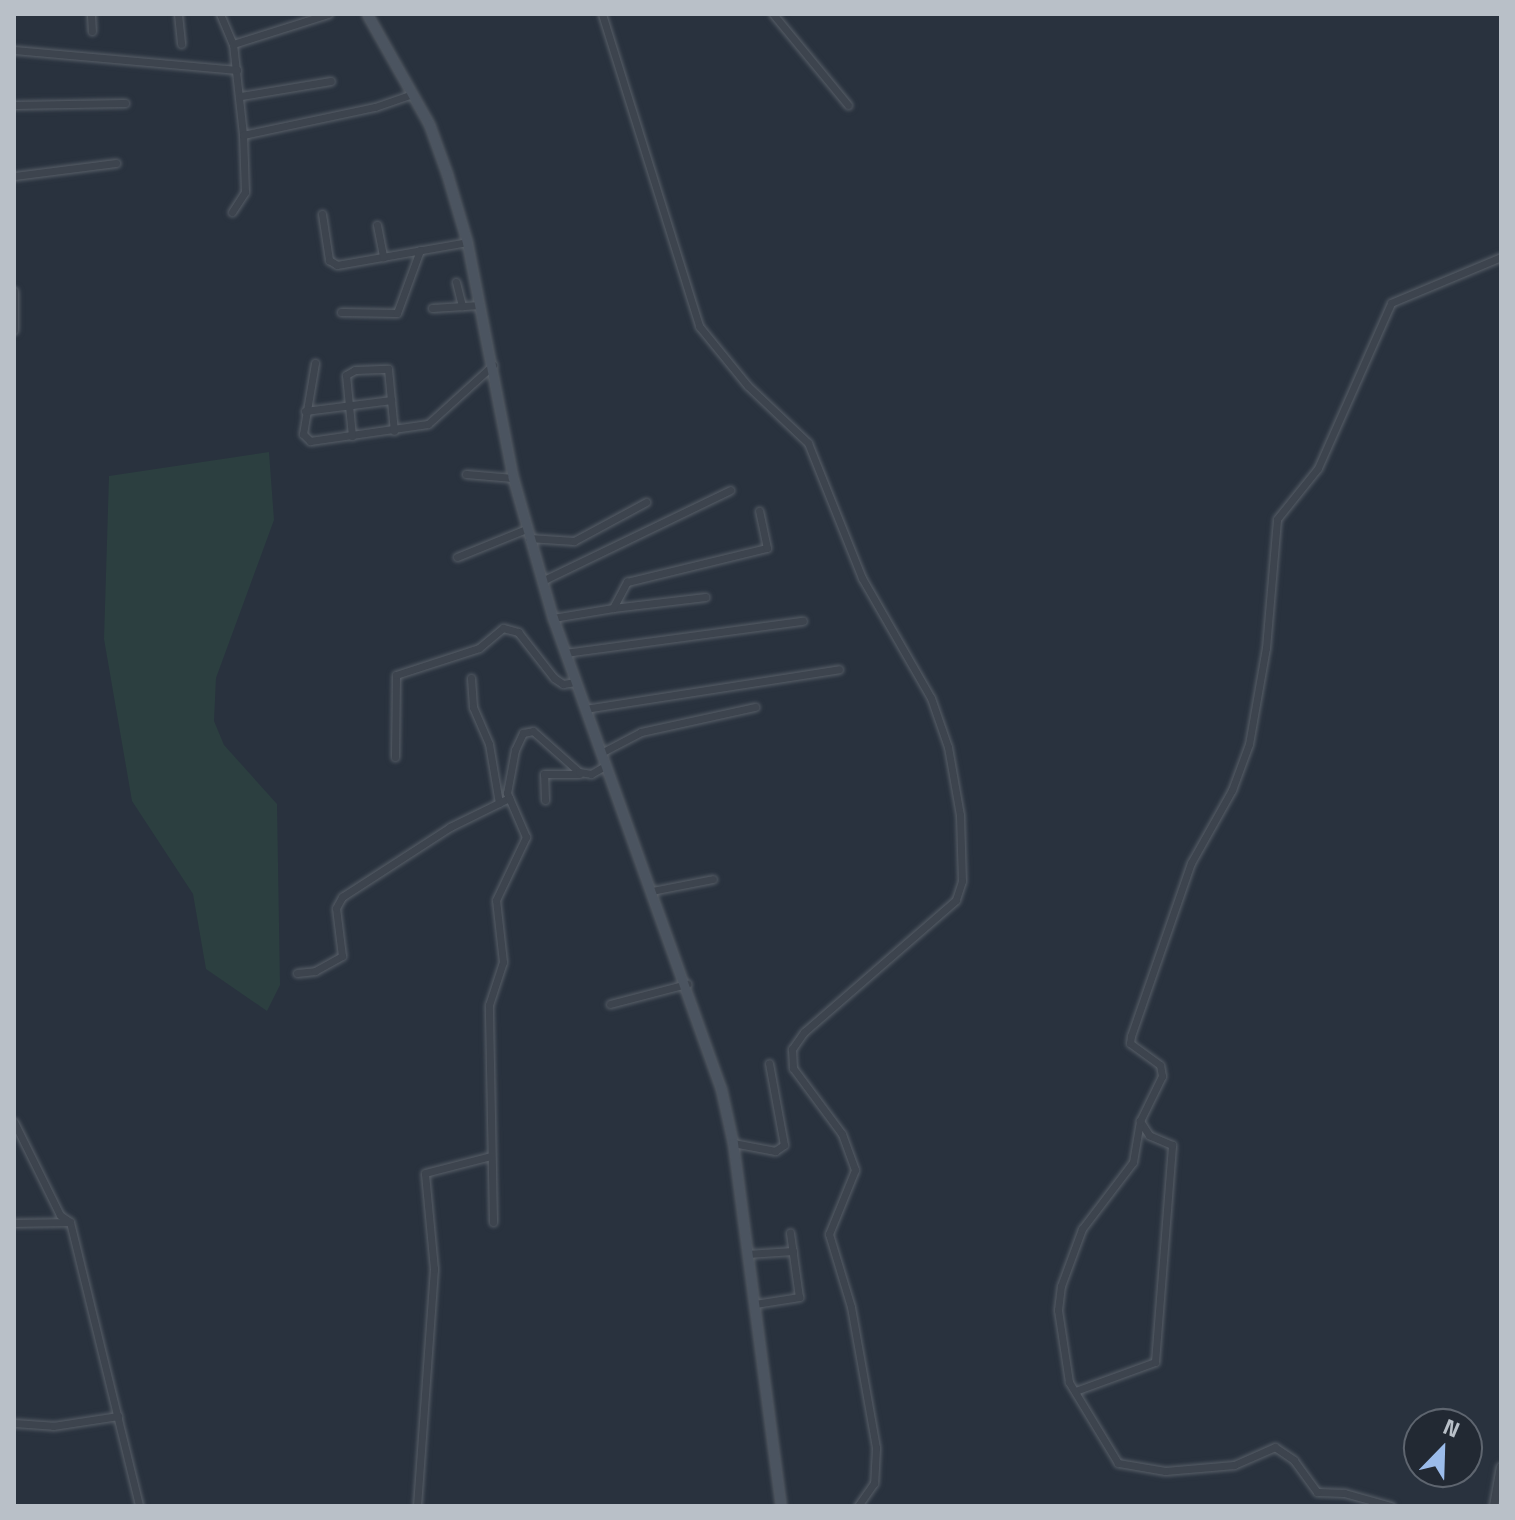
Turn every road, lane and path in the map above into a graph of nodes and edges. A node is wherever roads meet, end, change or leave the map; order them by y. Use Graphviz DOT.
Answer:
graph roads {
  1 [pos="91,14"];
  2 [pos="178,14"];
  3 [pos="220,14"];
  4 [pos="328,14"];
  5 [pos="367,14"];
  6 [pos="602,14"];
  7 [pos="773,14"];
  8 [pos="92,31"];
  9 [pos="181,44"];
  10 [pos="233,44"];
  11 [pos="14,50"];
  12 [pos="237,70"];
  13 [pos="331,81"];
  14 [pos="412,94"];
  15 [pos="241,96"];
  16 [pos="125,103"];
  17 [pos="14,105"];
  18 [pos="848,105"];
  19 [pos="243,135"];
  20 [pos="116,163"];
  21 [pos="14,176"];
  22 [pos="232,212"];
  23 [pos="322,214"];
  24 [pos="377,225"];
  25 [pos="467,242"];
  26 [pos="420,250"];
  27 [pos="383,257"];
  28 [pos="1501,257"];
  29 [pos="456,282"];
  30 [pos="14,291"];
  31 [pos="480,305"];
  32 [pos="462,306"];
  33 [pos="432,308"];
  34 [pos="341,312"];
  35 [pos="14,330"];
  36 [pos="315,363"];
  37 [pos="493,365"];
  38 [pos="391,400"];
  39 [pos="348,405"];
  40 [pos="305,411"];
  41 [pos="394,431"];
  42 [pos="352,436"];
  43 [pos="466,474"];
  44 [pos="513,478"];
  45 [pos="730,490"];
  46 [pos="646,502"];
  47 [pos="759,511"];
  48 [pos="528,533"];
  49 [pos="457,557"];
  50 [pos="542,581"];
  51 [pos="705,597"];
  52 [pos="613,608"];
  53 [pos="553,618"];
  54 [pos="803,621"];
  55 [pos="565,653"];
  56 [pos="839,669"];
  57 [pos="471,678"];
  58 [pos="575,682"];
  59 [pos="755,707"];
  60 [pos="585,709"];
  61 [pos="601,753"];
  62 [pos="395,757"];
  63 [pos="605,766"];
  64 [pos="585,775"];
  65 [pos="509,798"];
  66 [pos="545,800"];
  67 [pos="499,803"];
  68 [pos="713,879"];
  69 [pos="652,891"];
  70 [pos="297,973"];
  71 [pos="687,984"];
  72 [pos="610,1004"];
  73 [pos="769,1063"];
  74 [pos="1140,1121"];
  75 [pos="14,1122"];
  76 [pos="733,1143"];
  77 [pos="491,1156"];
  78 [pos="70,1222"];
  79 [pos="493,1222"];
  80 [pos="14,1223"];
  81 [pos="790,1233"];
  82 [pos="793,1251"];
  83 [pos="747,1254"];
  84 [pos="755,1304"];
  85 [pos="1078,1390"];
  86 [pos="118,1416"];
  87 [pos="14,1423"];
  88 [pos="1501,1468"];
  89 [pos="139,1506"];
  90 [pos="417,1506"];
  91 [pos="781,1506"];
  92 [pos="858,1506"];
  93 [pos="1391,1506"];
  94 [pos="1494,1506"];
  1 -- 8 [label="street"];
  2 -- 9 [label="street"];
  3 -- 10 [label="street"];
  4 -- 10 [label="street"];
  5 -- 14 [label="main road"];
  6 -- 92 [label="street"];
  7 -- 18 [label="street"];
  10 -- 12 [label="street"];
  11 -- 12 [label="street"];
  12 -- 15 [label="street"];
  13 -- 15 [label="street"];
  14 -- 19 [label="street"];
  14 -- 25 [label="main road"];
  15 -- 19 [label="street"];
  16 -- 17 [label="street"];
  19 -- 22 [label="street"];
  20 -- 21 [label="street"];
  23 -- 27 [label="street"];
  24 -- 27 [label="street"];
  25 -- 26 [label="street"];
  25 -- 31 [label="main road"];
  26 -- 27 [label="street"];
  26 -- 34 [label="street"];
  28 -- 74 [label="street"];
  29 -- 32 [label="street"];
  30 -- 35 [label="street"];
  31 -- 32 [label="street"];
  31 -- 37 [label="main road"];
  32 -- 33 [label="street"];
  36 -- 40 [label="street"];
  37 -- 41 [label="street"];
  37 -- 44 [label="main road"];
  38 -- 39 [label="street"];
  38 -- 39 [label="street"];
  38 -- 41 [label="street"];
  39 -- 40 [label="street"];
  39 -- 42 [label="street"];
  40 -- 42 [label="street"];
  41 -- 42 [label="street"];
  43 -- 44 [label="street"];
  44 -- 48 [label="main road"];
  45 -- 50 [label="street"];
  46 -- 48 [label="street"];
  47 -- 52 [label="street"];
  48 -- 49 [label="street"];
  48 -- 50 [label="main road"];
  50 -- 53 [label="main road"];
  51 -- 52 [label="street"];
  52 -- 53 [label="street"];
  53 -- 55 [label="main road"];
  54 -- 55 [label="street"];
  55 -- 58 [label="main road"];
  56 -- 60 [label="street"];
  57 -- 67 [label="street"];
  58 -- 60 [label="main road"];
  58 -- 62 [label="street"];
  59 -- 61 [label="street"];
  60 -- 61 [label="main road"];
  61 -- 63 [label="main road"];
  63 -- 64 [label="street"];
  63 -- 69 [label="main road"];
  64 -- 65 [label="street"];
  64 -- 66 [label="street"];
  65 -- 67 [label="street"];
  65 -- 77 [label="street"];
  67 -- 70 [label="street"];
  68 -- 69 [label="street"];
  69 -- 71 [label="main road"];
  71 -- 72 [label="street"];
  71 -- 76 [label="main road"];
  73 -- 76 [label="street"];
  74 -- 85 [label="street"];
  74 -- 85 [label="street"];
  75 -- 78 [label="street"];
  76 -- 83 [label="main road"];
  77 -- 79 [label="street"];
  77 -- 90 [label="street"];
  78 -- 80 [label="street"];
  78 -- 86 [label="street"];
  81 -- 82 [label="street"];
  82 -- 83 [label="street"];
  82 -- 84 [label="street"];
  83 -- 84 [label="main road"];
  84 -- 91 [label="main road"];
  85 -- 93 [label="street"];
  86 -- 87 [label="street"];
  86 -- 89 [label="street"];
  88 -- 94 [label="street"];
}
